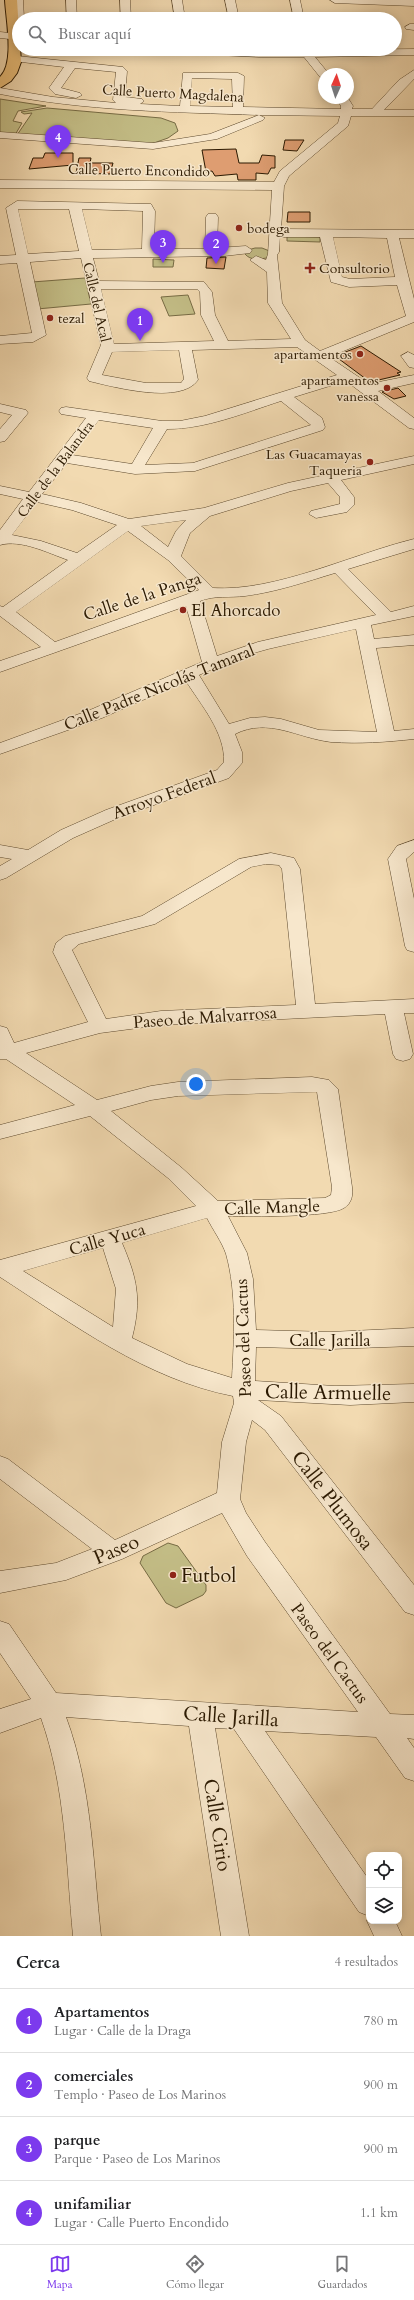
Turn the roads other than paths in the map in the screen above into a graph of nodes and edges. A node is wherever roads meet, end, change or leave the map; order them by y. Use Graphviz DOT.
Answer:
graph roads {
  1 [pos="11,0"];
  2 [pos="18,0"];
  3 [pos="71,0"];
  4 [pos="125,0"];
  5 [pos="177,0"];
  6 [pos="230,0"];
  7 [pos="295,0"];
  8 [pos="335,0"];
  9 [pos="384,1"];
  10 [pos="414,3"];
  11 [pos="13,12"];
  12 [pos="19,12"];
  13 [pos="72,12"];
  14 [pos="126,12"];
  15 [pos="179,12"];
  16 [pos="233,12"];
  17 [pos="298,12"];
  18 [pos="0,35"];
  19 [pos="12,36"];
  20 [pos="0,40"];
  21 [pos="402,52"];
  22 [pos="414,52"];
  23 [pos="2,54"];
  24 [pos="17,56"];
  25 [pos="311,56"];
  26 [pos="17,59"];
  27 [pos="72,64"];
  28 [pos="319,68"];
  29 [pos="414,73"];
  30 [pos="0,84"];
  31 [pos="0,90"];
  32 [pos="0,97"];
  33 [pos="120,100"];
  34 [pos="185,105"];
  35 [pos="238,106"];
  36 [pos="345,109"];
  37 [pos="375,113"];
  38 [pos="414,113"];
  39 [pos="259,118"];
  40 [pos="0,136"];
  41 [pos="0,184"];
  42 [pos="278,186"];
  43 [pos="72,205"];
  44 [pos="212,217"];
  45 [pos="274,234"];
  46 [pos="326,234"];
  47 [pos="392,234"];
  48 [pos="414,234"];
  49 [pos="261,243"];
  50 [pos="211,252"];
  51 [pos="148,253"];
  52 [pos="87,254"];
  53 [pos="249,255"];
  54 [pos="24,258"];
  55 [pos="273,259"];
  56 [pos="0,260"];
  57 [pos="402,281"];
  58 [pos="94,285"];
  59 [pos="414,317"];
  60 [pos="0,340"];
  61 [pos="300,343"];
  62 [pos="223,345"];
  63 [pos="185,346"];
  64 [pos="108,348"];
  65 [pos="319,356"];
  66 [pos="348,376"];
  67 [pos="414,379"];
  68 [pos="367,389"];
  69 [pos="284,397"];
  70 [pos="0,408"];
  71 [pos="66,411"];
  72 [pos="95,416"];
  73 [pos="162,425"];
  74 [pos="414,425"];
  75 [pos="0,438"];
  76 [pos="63,458"];
  77 [pos="414,460"];
  78 [pos="135,470"];
  79 [pos="331,477"];
  80 [pos="0,490"];
  81 [pos="33,497"];
  82 [pos="206,512"];
  83 [pos="316,514"];
  84 [pos="128,524"];
  85 [pos="1,538"];
  86 [pos="414,544"];
  87 [pos="173,557"];
  88 [pos="79,560"];
  89 [pos="338,568"];
  90 [pos="209,592"];
  91 [pos="191,597"];
  92 [pos="414,611"];
  93 [pos="3,612"];
  94 [pos="387,617"];
  95 [pos="363,624"];
  96 [pos="414,640"];
  97 [pos="368,644"];
  98 [pos="51,647"];
  99 [pos="211,664"];
  100 [pos="0,667"];
  101 [pos="190,674"];
  102 [pos="226,732"];
  103 [pos="414,734"];
  104 [pos="387,737"];
  105 [pos="0,749"];
  106 [pos="414,846"];
  107 [pos="0,851"];
  108 [pos="30,856"];
  109 [pos="0,874"];
  110 [pos="414,946"];
  111 [pos="414,1006"];
  112 [pos="393,1007"];
  113 [pos="306,1010"];
  114 [pos="100,1026"];
  115 [pos="3,1046"];
  116 [pos="403,1054"];
  117 [pos="94,1108"];
  118 [pos="0,1132"];
  119 [pos="213,1209"];
  120 [pos="109,1238"];
  121 [pos="1,1268"];
  122 [pos="245,1338"];
  123 [pos="414,1338"];
  124 [pos="120,1342"];
  125 [pos="414,1393"];
  126 [pos="244,1396"];
  127 [pos="0,1466"];
  128 [pos="228,1499"];
  129 [pos="113,1552"];
  130 [pos="0,1582"];
  131 [pos="414,1604"];
  132 [pos="0,1632"];
  133 [pos="49,1704"];
  134 [pos="200,1714"];
  135 [pos="241,1718"];
  136 [pos="0,1721"];
  137 [pos="384,1726"];
  138 [pos="414,1727"];
  139 [pos="414,1769"];
  140 [pos="366,1899"];
  141 [pos="382,1924"];
  142 [pos="87,1936"];
  143 [pos="235,1936"];
  144 [pos="388,1936"];
  1 -- 11 [label="main road"];
  2 -- 12 [label="street"];
  3 -- 13 [label="street"];
  4 -- 14 [label="street"];
  5 -- 15 [label="street"];
  6 -- 16 [label="street"];
  7 -- 17 [label="street"];
  8 -- 9 [label="street"];
  9 -- 10 [label="street"];
  18 -- 19 [label="street"];
  20 -- 23 [label="main road"];
  21 -- 22 [label="street"];
  24 -- 26 [label="main road"];
  25 -- 28 [label="street"];
  26 -- 27 [label="street"];
  26 -- 30 [label="main road"];
  27 -- 33 [label="street"];
  27 -- 33 [label="street"];
  29 -- 37 [label="street"];
  31 -- 36 [label="street, Calle Puerto Magdalena"];
  32 -- 39 [label="street"];
  33 -- 34 [label="street"];
  34 -- 35 [label="street"];
  34 -- 35 [label="street"];
  35 -- 36 [label="street"];
  36 -- 37 [label="street"];
  36 -- 39 [label="street"];
  36 -- 42 [label="street"];
  37 -- 38 [label="street"];
  39 -- 40 [label="street"];
  41 -- 42 [label="street, Calle Puerto Encondido"];
  42 -- 45 [label="street"];
  43 -- 51 [label="street"];
  43 -- 52 [label="street, Calle del Acal"];
  43 -- 54 [label="street"];
  44 -- 50 [label="street"];
  45 -- 46 [label="street"];
  45 -- 49 [label="street"];
  45 -- 55 [label="street"];
  46 -- 47 [label="street"];
  46 -- 57 [label="street"];
  47 -- 48 [label="street"];
  47 -- 57 [label="street"];
  50 -- 51 [label="street"];
  50 -- 53 [label="street"];
  51 -- 52 [label="street"];
  52 -- 54 [label="street"];
  52 -- 58 [label="street, Calle del Acal"];
  53 -- 55 [label="street"];
  53 -- 55 [label="street"];
  54 -- 56 [label="street"];
  54 -- 60 [label="street"];
  55 -- 61 [label="street"];
  57 -- 59 [label="street"];
  58 -- 62 [label="street"];
  58 -- 64 [label="street, Calle del Acal"];
  59 -- 65 [label="street"];
  61 -- 62 [label="street"];
  61 -- 65 [label="street"];
  62 -- 63 [label="street"];
  63 -- 64 [label="street"];
  63 -- 64 [label="street, Calle del Acal"];
  65 -- 66 [label="street"];
  66 -- 68 [label="street"];
  66 -- 69 [label="street, Calle de la Balandra"];
  67 -- 68 [label="street"];
  68 -- 74 [label="street"];
  69 -- 73 [label="street, Calle de la Balandra"];
  69 -- 78 [label="street"];
  70 -- 75 [label="street"];
  71 -- 72 [label="street, Calle de la Balandra"];
  72 -- 73 [label="street, Calle de la Balandra"];
  72 -- 76 [label="street, Calle de la Balandra"];
  73 -- 78 [label="street"];
  76 -- 78 [label="street"];
  76 -- 81 [label="street, Calle de la Balandra"];
  77 -- 79 [label="street"];
  79 -- 82 [label="street"];
  79 -- 83 [label="street"];
  80 -- 81 [label="street"];
  81 -- 84 [label="street"];
  81 -- 85 [label="street, Calle de la Balandra"];
  82 -- 84 [label="street"];
  82 -- 87 [label="street"];
  84 -- 87 [label="street"];
  84 -- 88 [label="street"];
  85 -- 88 [label="street"];
  86 -- 89 [label="street, Calle de la Panga"];
  87 -- 90 [label="street"];
  88 -- 93 [label="street"];
  89 -- 90 [label="street, Calle de la Panga"];
  89 -- 94 [label="street"];
  90 -- 91 [label="street, Calle de la Panga"];
  91 -- 98 [label="street, Calle de la Panga"];
  91 -- 99 [label="street"];
  92 -- 94 [label="street, Calle Padre Nicolás Tamaral"];
  93 -- 98 [label="street"];
  94 -- 95 [label="street, Calle Padre Nicolás Tamaral"];
  95 -- 97 [label="street"];
  95 -- 99 [label="street, Calle Padre Nicolás Tamaral"];
  96 -- 97 [label="street"];
  97 -- 104 [label="street"];
  98 -- 100 [label="street, Calle de la Panga"];
  99 -- 101 [label="street, Calle Padre Nicolás Tamaral"];
  101 -- 102 [label="street"];
  101 -- 105 [label="street, Calle Padre Nicolás Tamaral"];
  102 -- 104 [label="street"];
  102 -- 108 [label="street, Arroyo Federal"];
  103 -- 104 [label="street"];
  106 -- 110 [label="street"];
  107 -- 108 [label="street"];
  108 -- 109 [label="street, Arroyo Federal"];
  111 -- 112 [label="street, Paseo de Malvarrosa"];
  112 -- 113 [label="street, Paseo de Malvarrosa"];
  112 -- 116 [label="street"];
  113 -- 114 [label="street, Paseo de Malvarrosa"];
  113 -- 114 [label="street"];
  114 -- 115 [label="street, Paseo de Malvarrosa"];
  115 -- 117 [label="street, Paseo del Cactus"];
  117 -- 118 [label="street"];
  117 -- 119 [label="street, Paseo del Cactus"];
  117 -- 119 [label="street, Calle Mangle"];
  119 -- 120 [label="street, Calle Yuca"];
  119 -- 122 [label="street, Paseo del Cactus"];
  120 -- 121 [label="street, Calle Yuca"];
  120 -- 124 [label="street"];
  121 -- 124 [label="street"];
  122 -- 123 [label="street, Calle Jarilla"];
  122 -- 126 [label="street, Paseo del Cactus"];
  124 -- 126 [label="street"];
  125 -- 126 [label="street, Calle Armuelle"];
  126 -- 128 [label="street, Paseo del Cactus"];
  126 -- 131 [label="street, Calle Plumosa"];
  127 -- 129 [label="street"];
  128 -- 129 [label="street, Paseo"];
  128 -- 137 [label="street, Paseo del Cactus"];
  129 -- 130 [label="street, Paseo"];
  132 -- 133 [label="street"];
  133 -- 134 [label="street, Calle Jarilla"];
  133 -- 136 [label="street"];
  133 -- 142 [label="street"];
  134 -- 135 [label="street, Calle Jarilla"];
  134 -- 143 [label="street, Calle Cirio"];
  135 -- 137 [label="street, Calle Jarilla"];
  135 -- 140 [label="street"];
  137 -- 138 [label="street, Calle Jarilla"];
  137 -- 139 [label="street, Paseo del Cactus"];
  141 -- 144 [label="street"];
}
